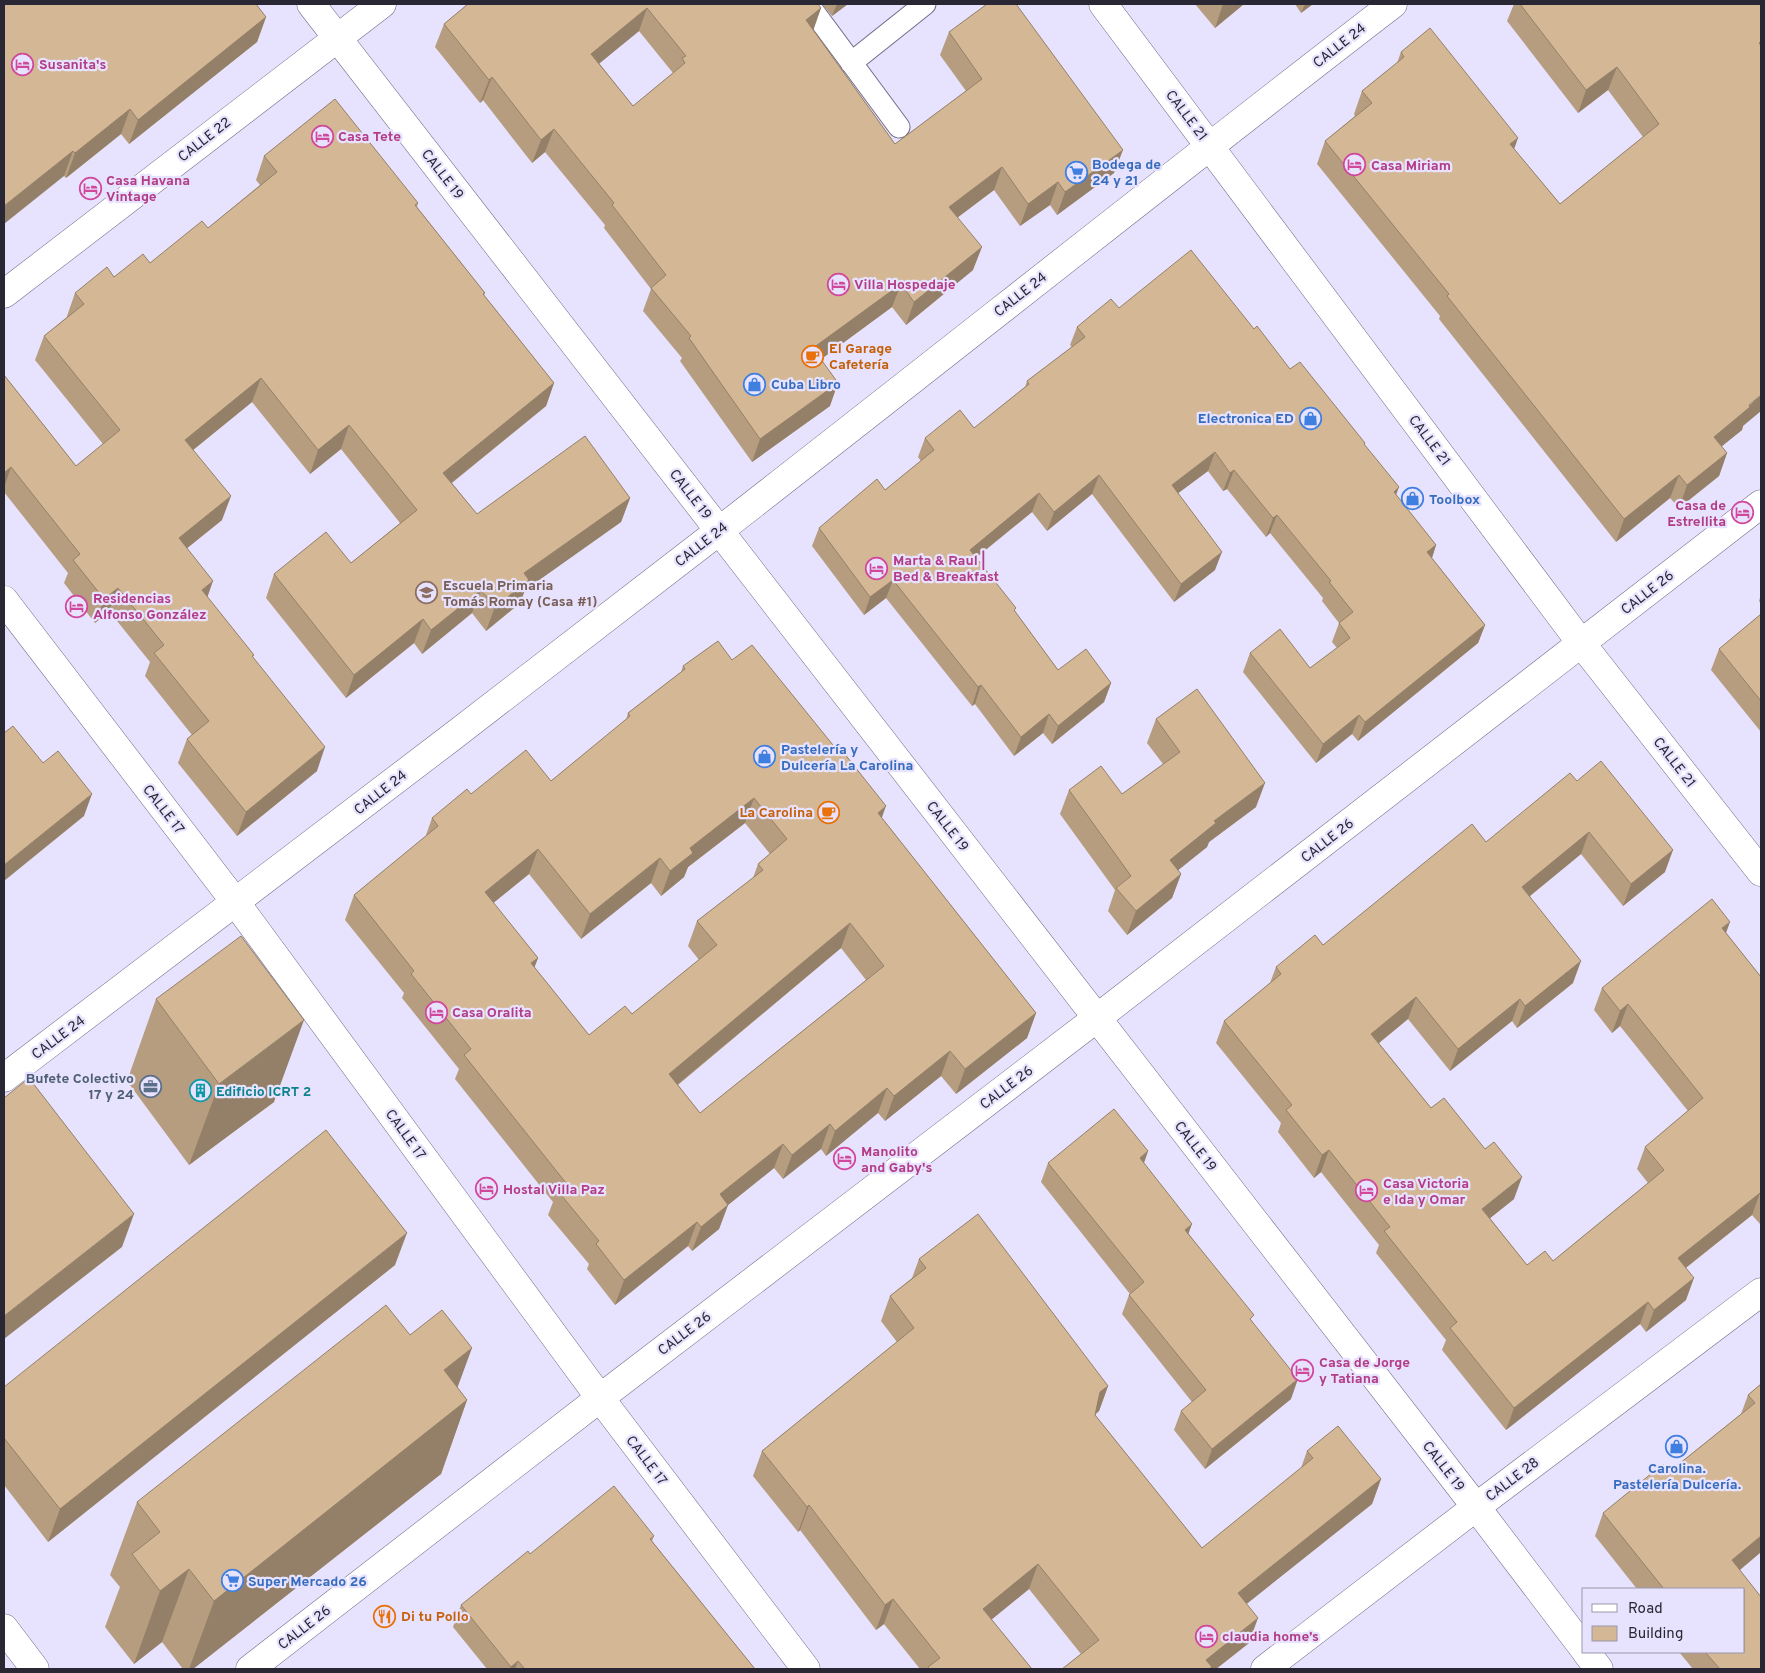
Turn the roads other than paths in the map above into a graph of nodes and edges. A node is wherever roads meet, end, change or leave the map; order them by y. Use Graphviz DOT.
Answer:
graph roads {
  1 [pos="311,4"];
  2 [pos="382,4"];
  3 [pos="808,4"];
  4 [pos="925,4"];
  5 [pos="1103,4"];
  6 [pos="1393,4"];
  7 [pos="337,37"];
  8 [pos="851,63"];
  9 [pos="899,127"];
  10 [pos="1210,145"];
  11 [pos="4,294"];
  12 [pos="1761,504"];
  13 [pos="719,530"];
  14 [pos="4,600"];
  15 [pos="1581,642"];
  16 [pos="1761,872"];
  17 [pos="236,903"];
  18 [pos="1097,1018"];
  19 [pos="4,1078"];
  20 [pos="1761,1292"];
  21 [pos="600,1398"];
  22 [pos="1476,1507"];
  23 [pos="4,1628"];
  24 [pos="1582,1646"];
  25 [pos="1587,1653"];
  26 [pos="35,1669"];
  27 [pos="250,1669"];
  28 [pos="806,1669"];
  29 [pos="1265,1669"];
  30 [pos="1599,1669"];
  1 -- 7 [label="street, CALLE 19"];
  2 -- 7 [label="street, CALLE 22"];
  3 -- 8 [label="lane"];
  4 -- 8 [label="lane"];
  5 -- 10 [label="street, CALLE 21"];
  6 -- 10 [label="street, CALLE 24"];
  7 -- 11 [label="street, CALLE 22"];
  7 -- 13 [label="street, CALLE 19"];
  8 -- 9 [label="lane"];
  10 -- 13 [label="street, CALLE 24"];
  10 -- 15 [label="street, CALLE 21"];
  12 -- 15 [label="street, CALLE 26"];
  13 -- 17 [label="street, CALLE 24"];
  13 -- 18 [label="street, CALLE 19"];
  14 -- 17 [label="street, CALLE 17"];
  15 -- 16 [label="street, CALLE 21"];
  15 -- 18 [label="street, CALLE 26"];
  17 -- 19 [label="street, CALLE 24"];
  17 -- 21 [label="street, CALLE 17"];
  18 -- 21 [label="street, CALLE 26"];
  18 -- 22 [label="street, CALLE 19"];
  20 -- 22 [label="street, CALLE 28"];
  21 -- 27 [label="street, CALLE 26"];
  21 -- 28 [label="street, CALLE 17"];
  22 -- 24 [label="street, CALLE 19"];
  22 -- 29 [label="street, CALLE 28"];
  23 -- 26 [label="street"];
  25 -- 30 [label="street, CALLE 19"];
}
